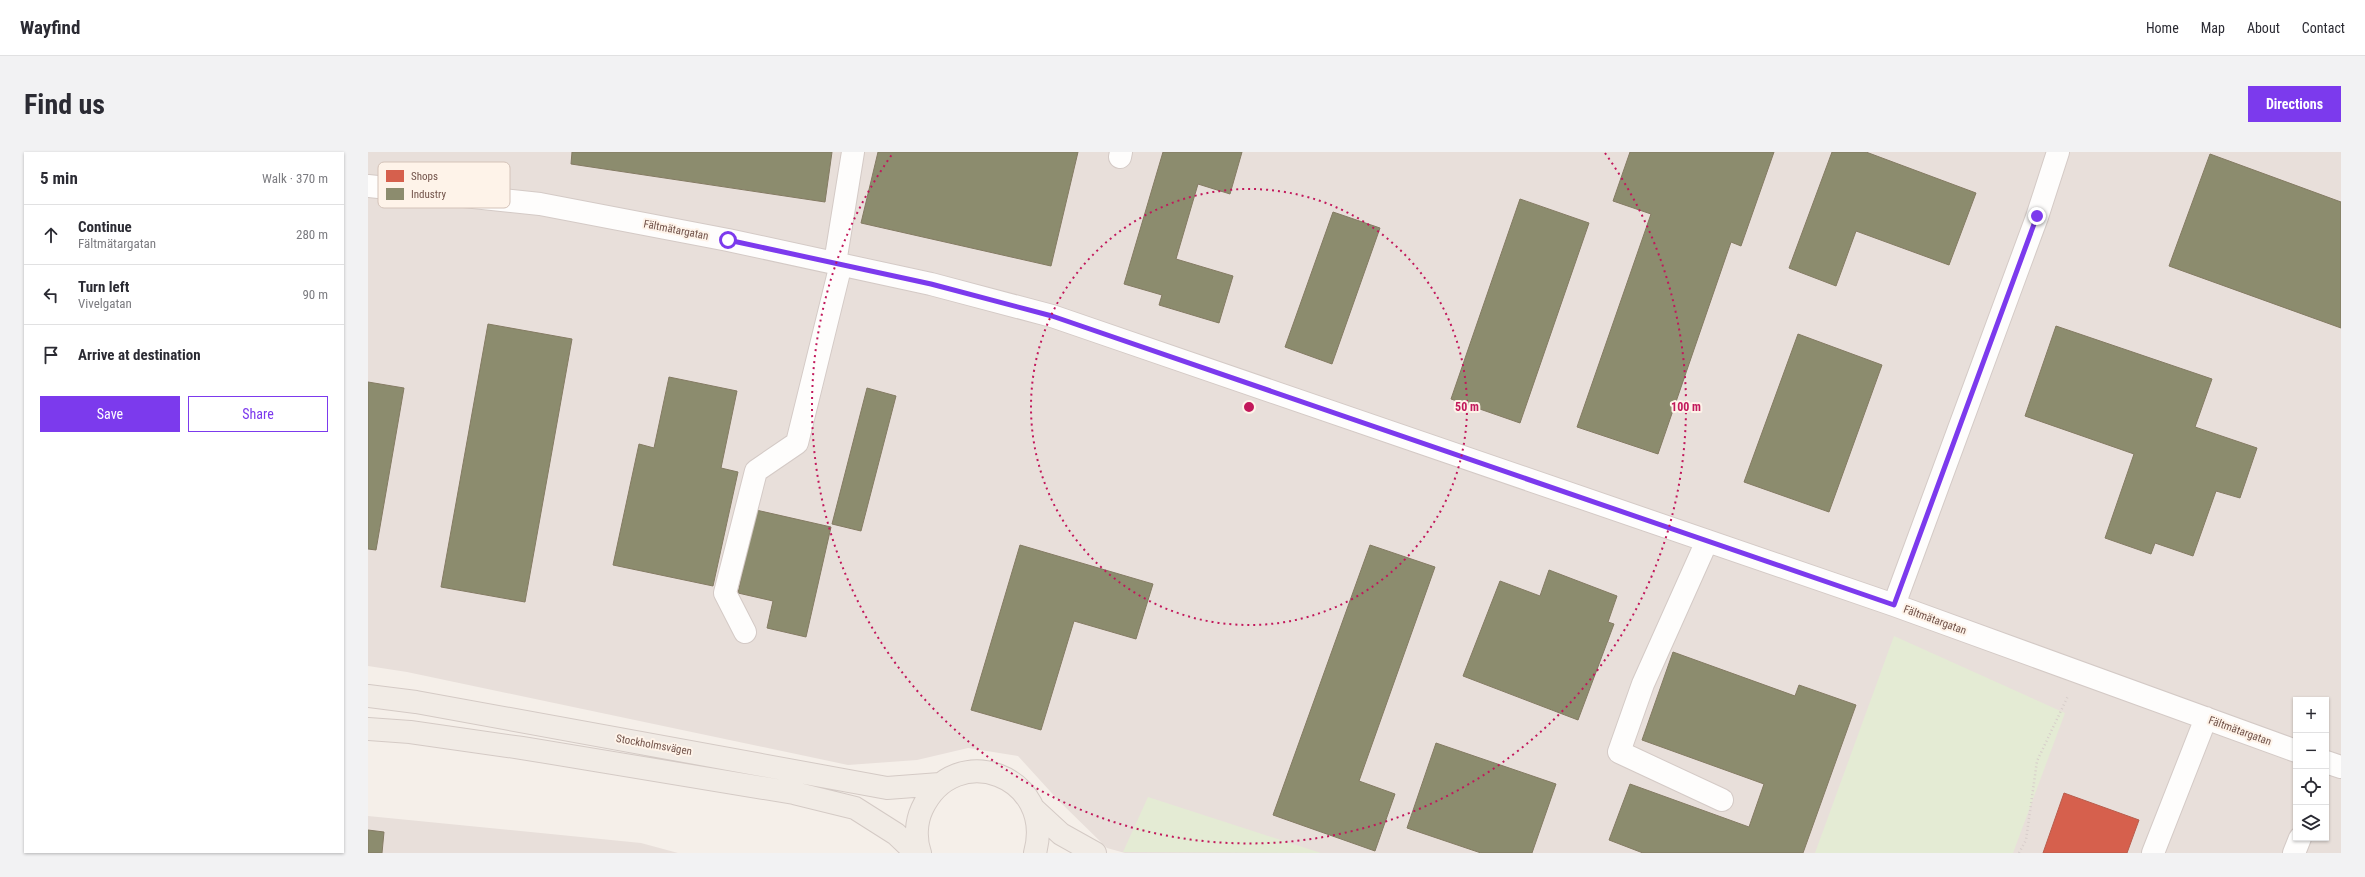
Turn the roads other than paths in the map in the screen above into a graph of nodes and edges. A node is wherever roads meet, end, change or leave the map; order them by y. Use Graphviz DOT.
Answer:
graph roads {
  1 [pos="853,152"];
  2 [pos="2058,152"];
  3 [pos="368,186"];
  4 [pos="378,187"];
  5 [pos="510,201"];
  6 [pos="838,264"];
  7 [pos="1708,541"];
  8 [pos="1894,605"];
  9 [pos="745,632"];
  10 [pos="368,696"];
  11 [pos="2206,718"];
  12 [pos="368,729"];
  13 [pos="2293,750"];
  14 [pos="940,784"];
  15 [pos="1722,800"];
  16 [pos="1035,810"];
  17 [pos="2299,841"];
  18 [pos="916,853"];
  19 [pos="920,853"];
  20 [pos="1035,853"];
  21 [pos="1095,853"];
  22 [pos="2153,853"];
  23 [pos="2294,853"];
  1 -- 6 [label="street"];
  2 -- 8 [label="street"];
  3 -- 4 [label="street, Fältmätargatan"];
  5 -- 6 [label="street, Fältmätargatan"];
  6 -- 7 [label="street, Fältmätargatan"];
  6 -- 9 [label="street"];
  7 -- 8 [label="street, Fältmätargatan"];
  7 -- 15 [label="street"];
  8 -- 11 [label="street, Fältmätargatan"];
  10 -- 14 [label="main road, Stockholmsvägen"];
  11 -- 13 [label="street, Fältmätargatan"];
  11 -- 22 [label="street"];
  12 -- 18 [label="main road, Stockholmsvägen"];
  14 -- 16 [label="main road"];
  14 -- 19 [label="main road"];
  16 -- 20 [label="main road"];
  16 -- 21 [label="main road"];
  17 -- 23 [label="street"];
}
